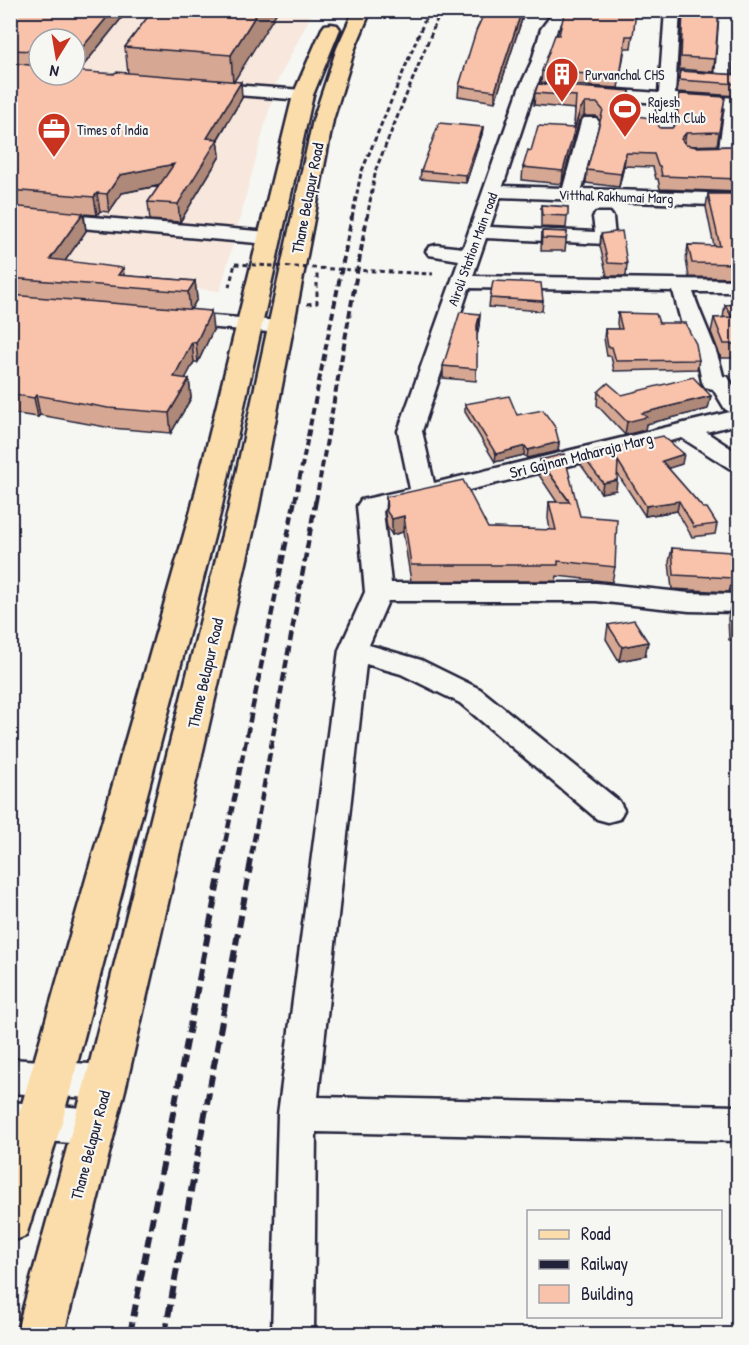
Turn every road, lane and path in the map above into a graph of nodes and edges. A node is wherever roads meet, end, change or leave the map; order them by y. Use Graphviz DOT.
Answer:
graph roads {
  1 [pos="341,10"];
  2 [pos="363,10"];
  3 [pos="563,10"];
  4 [pos="673,10"];
  5 [pos="728,10"];
  6 [pos="733,29"];
  7 [pos="668,75"];
  8 [pos="690,77"];
  9 [pos="724,80"];
  10 [pos="187,87"];
  11 [pos="527,89"];
  12 [pos="550,90"];
  13 [pos="574,92"];
  14 [pos="303,95"];
  15 [pos="667,100"];
  16 [pos="735,105"];
  17 [pos="590,122"];
  18 [pos="664,134"];
  19 [pos="690,152"];
  20 [pos="493,191"];
  21 [pos="571,194"];
  22 [pos="738,200"];
  23 [pos="10,216"];
  24 [pos="603,217"];
  25 [pos="478,232"];
  26 [pos="269,238"];
  27 [pos="436,252"];
  28 [pos="470,255"];
  29 [pos="317,268"];
  30 [pos="433,274"];
  31 [pos="460,282"];
  32 [pos="681,285"];
  33 [pos="738,286"];
  34 [pos="229,287"];
  35 [pos="317,303"];
  36 [pos="158,318"];
  37 [pos="249,326"];
  38 [pos="281,327"];
  39 [pos="738,407"];
  40 [pos="738,417"];
  41 [pos="685,429"];
  42 [pos="738,463"];
  43 [pos="424,494"];
  44 [pos="378,592"];
  45 [pos="738,603"];
  46 [pos="353,650"];
  47 [pos="608,810"];
  48 [pos="10,1077"];
  49 [pos="52,1078"];
  50 [pos="106,1082"];
  51 [pos="297,1114"];
  52 [pos="25,1121"];
  53 [pos="738,1124"];
  54 [pos="95,1127"];
  55 [pos="10,1220"];
  56 [pos="40,1335"];
  57 [pos="293,1335"];
  1 -- 14 [label="main road, Thane Belapur Road"];
  2 -- 38 [label="main road, Thane Belapur Road"];
  3 -- 11 [label="street, Airoli Station Main road"];
  4 -- 7 [label="street"];
  5 -- 6 [label="street"];
  6 -- 9 [label="street"];
  7 -- 8 [label="street"];
  7 -- 15 [label="street"];
  10 -- 14 [label="street"];
  11 -- 12 [label="street"];
  11 -- 20 [label="street, Airoli Station Main road"];
  13 -- 15 [label="street"];
  14 -- 26 [label="main road, Thane Belapur Road"];
  15 -- 16 [label="street"];
  15 -- 18 [label="street"];
  16 -- 19 [label="street"];
  17 -- 21 [label="street"];
  20 -- 21 [label="street, Vitthal Rakhumai Marg"];
  20 -- 25 [label="street, Airoli Station Main road"];
  21 -- 22 [label="street, Vitthal Rakhumai Marg"];
  23 -- 26 [label="street"];
  24 -- 25 [label="street"];
  25 -- 28 [label="street, Airoli Station Main road"];
  26 -- 37 [label="main road, Thane Belapur Road"];
  27 -- 28 [label="street"];
  28 -- 31 [label="street, Airoli Station Main road"];
  29 -- 30 [label="path, bridge"];
  29 -- 34 [label="path, bridge"];
  29 -- 35 [label="path"];
  31 -- 32 [label="street"];
  31 -- 43 [label="street, Airoli Station Main road"];
  32 -- 33 [label="street"];
  32 -- 39 [label="street"];
  36 -- 37 [label="street"];
  37 -- 38 [label="street"];
  37 -- 49 [label="main road, Thane Belapur Road"];
  38 -- 50 [label="main road, Thane Belapur Road"];
  40 -- 41 [label="street, Sri Gajnan Maharaja Marg"];
  41 -- 42 [label="street"];
  41 -- 43 [label="street, Sri Gajnan Maharaja Marg"];
  43 -- 44 [label="street, Sri Gajnan Maharaja Marg"];
  44 -- 45 [label="street"];
  44 -- 46 [label="street"];
  46 -- 47 [label="street"];
  46 -- 51 [label="street"];
  48 -- 49 [label="street"];
  49 -- 50 [label="street"];
  49 -- 52 [label="main road, Thane Belapur Road"];
  50 -- 54 [label="main road, Thane Belapur Road"];
  51 -- 53 [label="street"];
  51 -- 57 [label="street"];
  52 -- 54 [label="street"];
  52 -- 55 [label="main road, Thane Belapur Road"];
  54 -- 56 [label="main road, Thane Belapur Road"];
}
